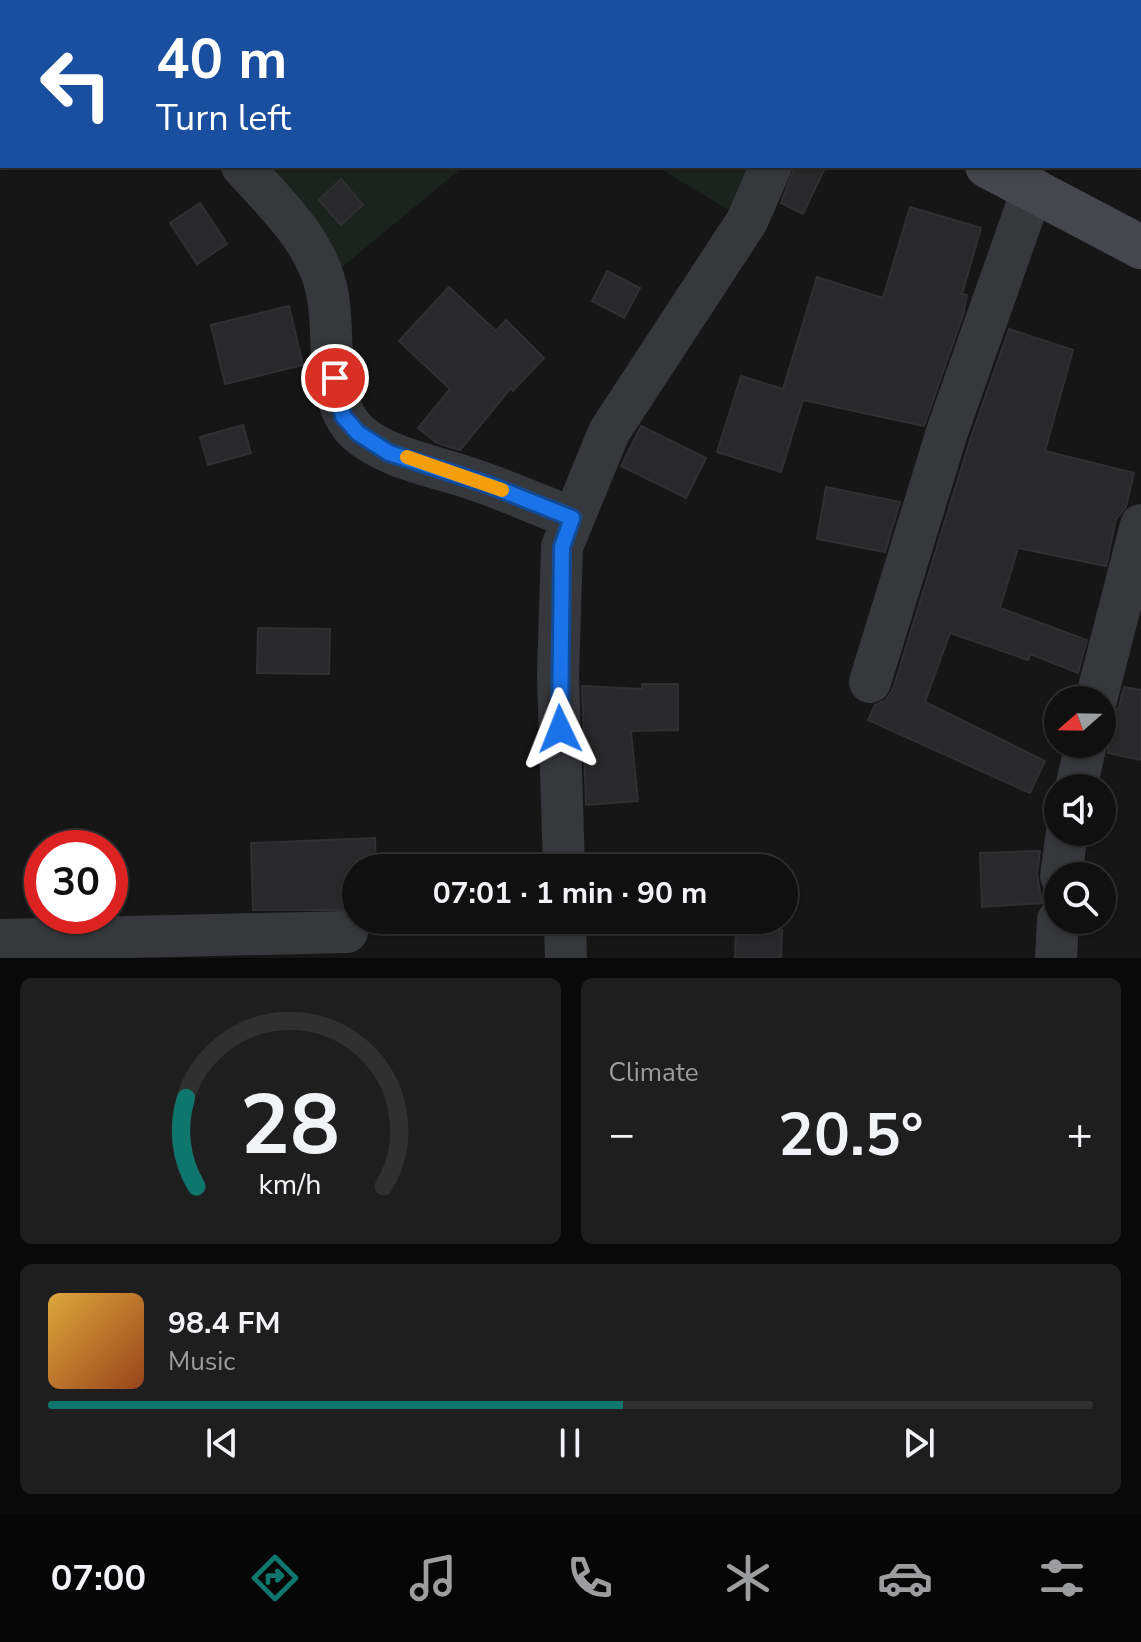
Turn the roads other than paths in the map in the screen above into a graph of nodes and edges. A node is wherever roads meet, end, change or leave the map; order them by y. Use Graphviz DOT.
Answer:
graph roads {
  1 [pos="244,168"];
  2 [pos="770,168"];
  3 [pos="991,168"];
  4 [pos="1033,188"];
  5 [pos="1141,247"];
  6 [pos="572,518"];
  7 [pos="1141,525"];
  8 [pos="870,682"];
  9 [pos="1100,686"];
  10 [pos="564,854"];
  11 [pos="342,932"];
  12 [pos="565,934"];
  13 [pos="1057,934"];
  14 [pos="0,940"];
  15 [pos="566,958"];
  16 [pos="1056,958"];
  1 -- 6 [label="street"];
  2 -- 6 [label="street"];
  3 -- 4 [label="street"];
  4 -- 5 [label="street"];
  4 -- 8 [label="street"];
  6 -- 10 [label="street"];
  7 -- 9 [label="street"];
  11 -- 14 [label="street"];
  12 -- 15 [label="street"];
  13 -- 16 [label="street"];
}
